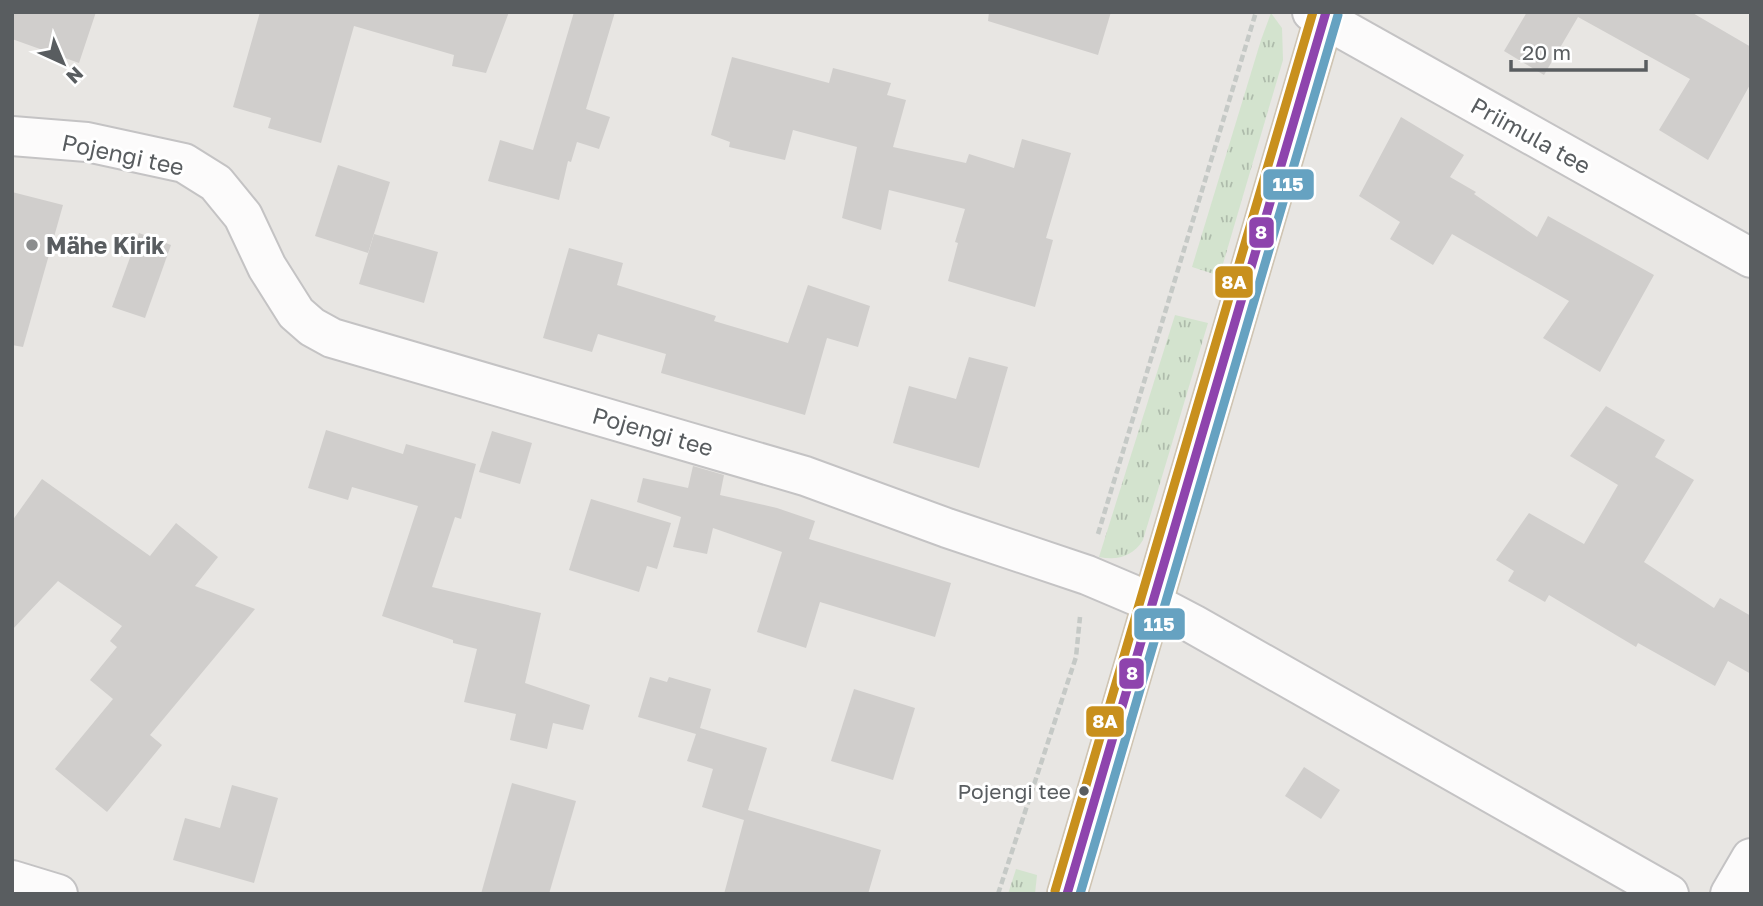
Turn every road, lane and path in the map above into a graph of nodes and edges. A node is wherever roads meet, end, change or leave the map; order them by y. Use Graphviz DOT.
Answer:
graph roads {
  1 [pos="1256,12"];
  2 [pos="1320,14"];
  3 [pos="12,136"];
  4 [pos="1751,258"];
  5 [pos="1098,535"];
  6 [pos="1153,603"];
  7 [pos="1081,604"];
  8 [pos="1076,657"];
  9 [pos="1084,659"];
  10 [pos="1751,858"];
  11 [pos="12,880"];
  12 [pos="58,894"];
  13 [pos="998,894"];
  14 [pos="1067,894"];
  15 [pos="1670,894"];
  16 [pos="1730,894"];
  1 -- 5 [label="path"];
  2 -- 4 [label="street, Priimula tee"];
  2 -- 6 [label="main road"];
  3 -- 6 [label="street, Pojengi tee"];
  6 -- 14 [label="main road"];
  6 -- 15 [label="street, Pojengi tee"];
  7 -- 8 [label="path"];
  8 -- 9 [label="path"];
  8 -- 13 [label="path"];
  10 -- 16 [label="street"];
  11 -- 12 [label="street"];
}
